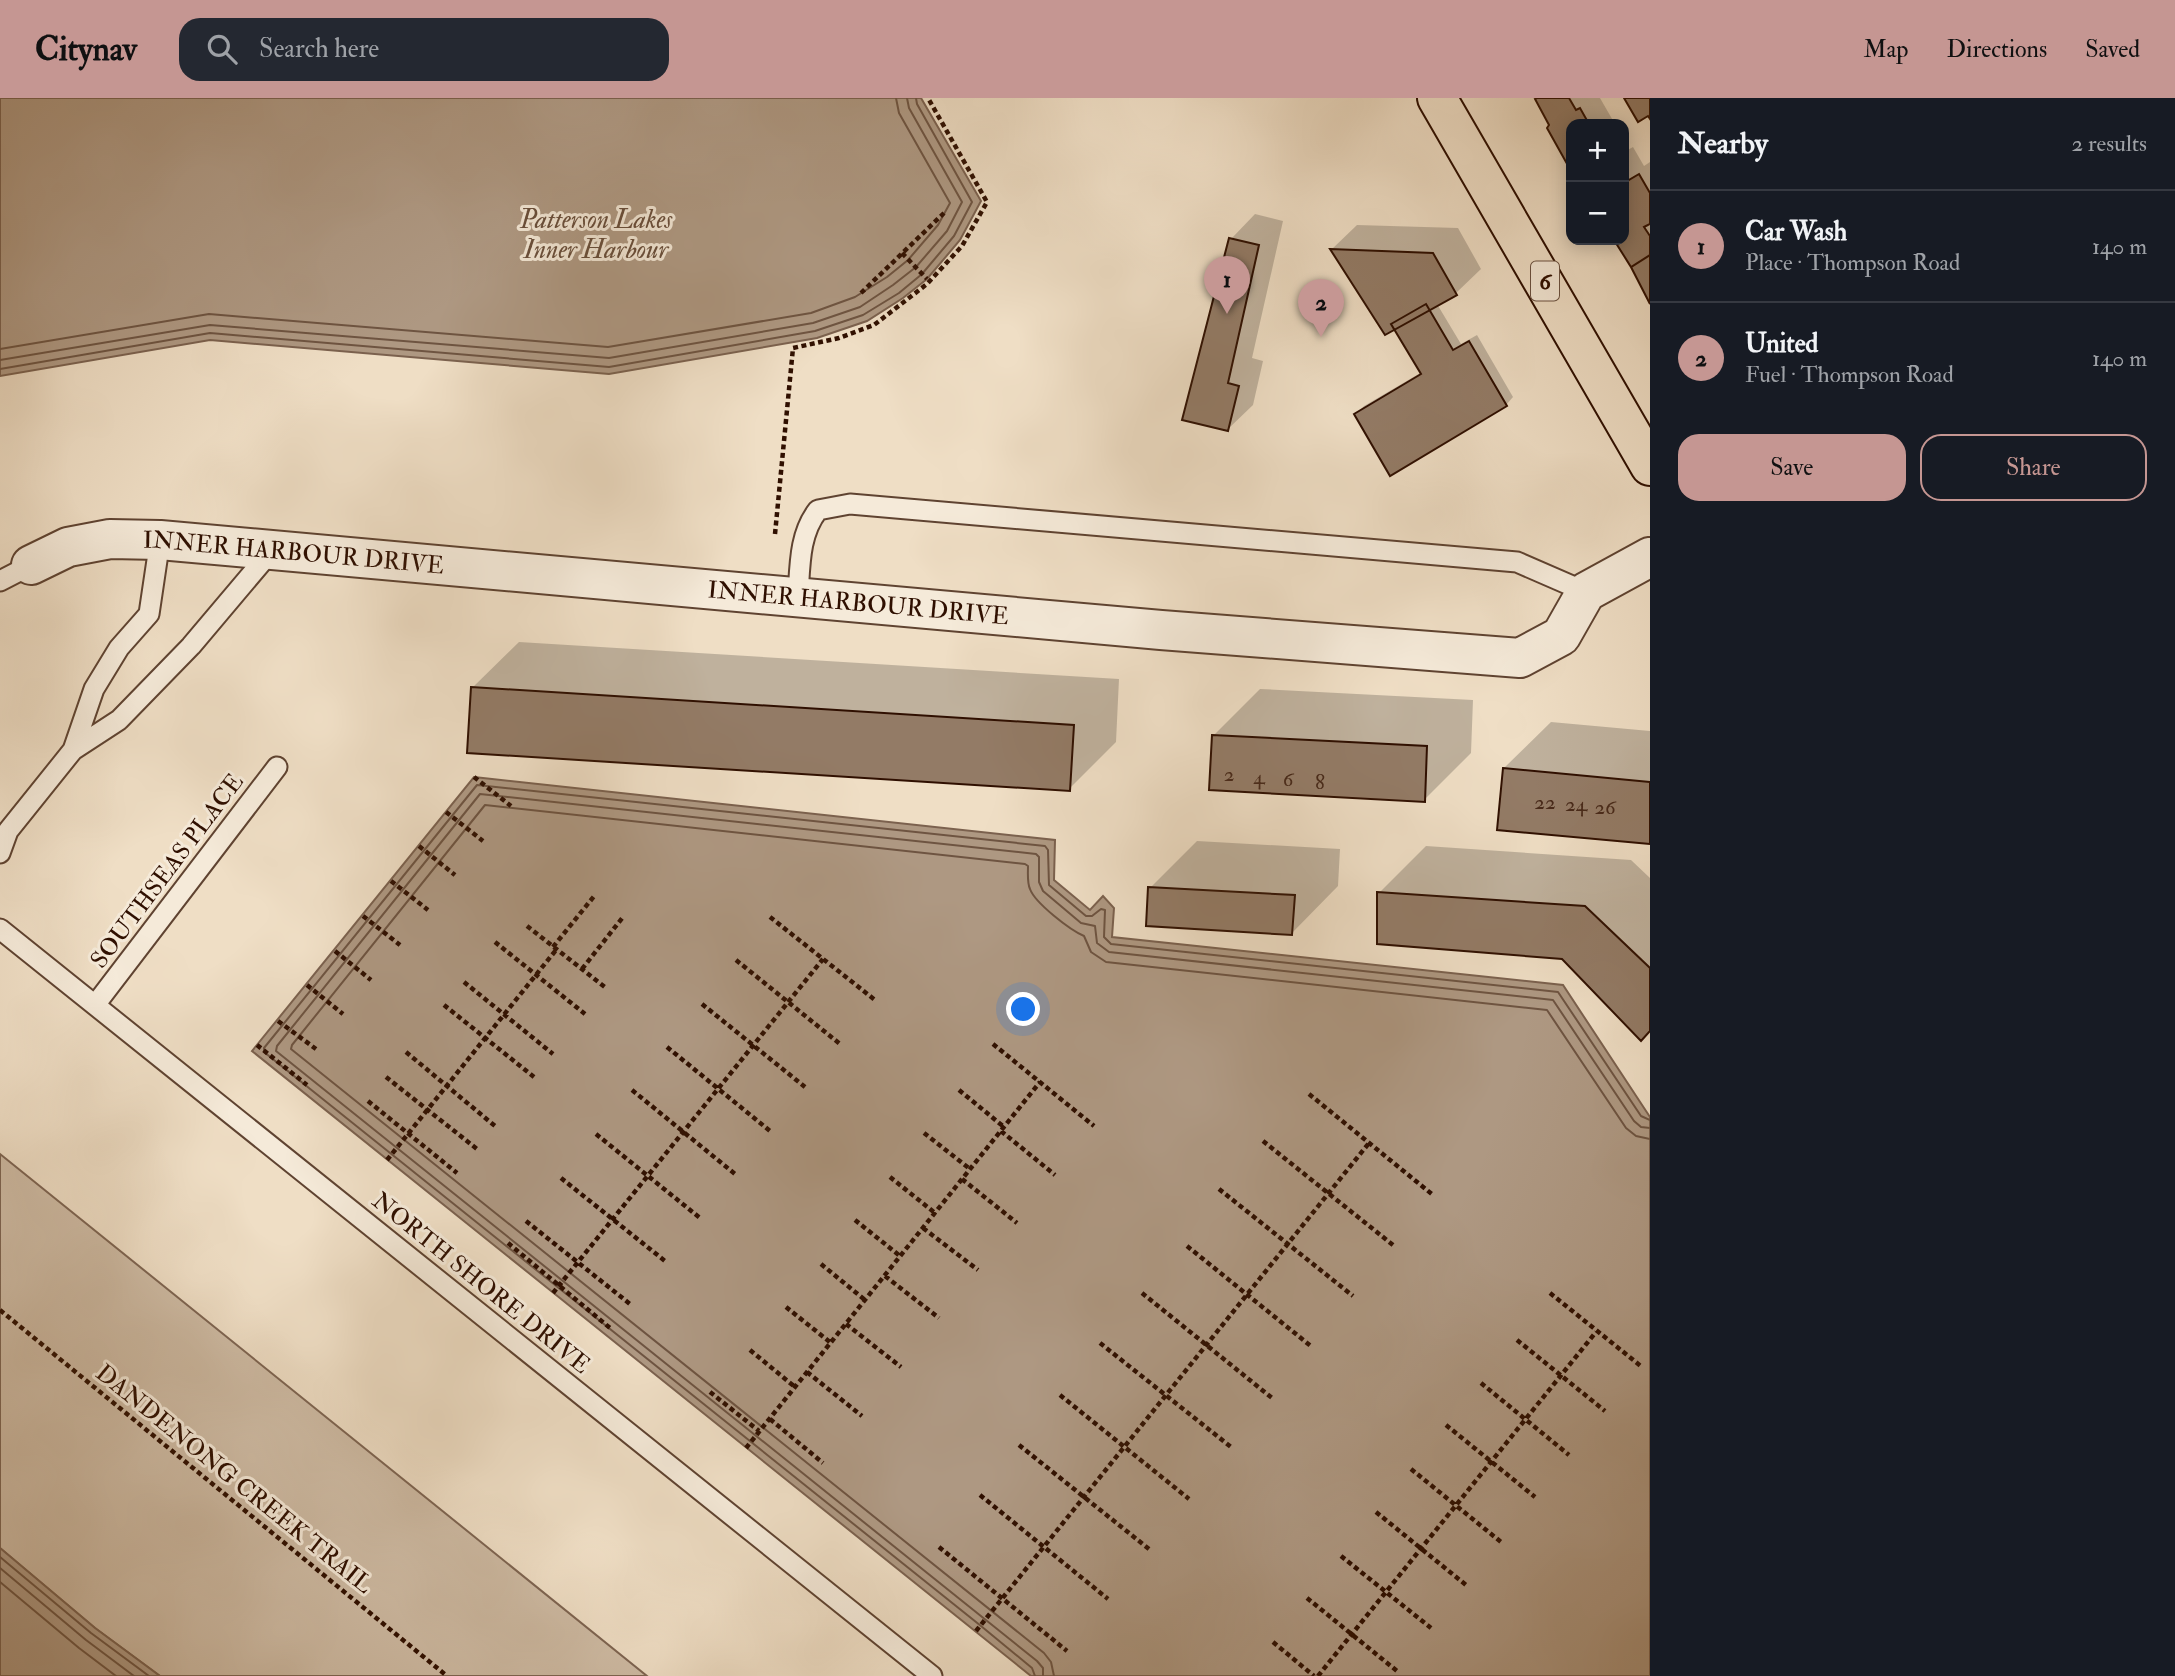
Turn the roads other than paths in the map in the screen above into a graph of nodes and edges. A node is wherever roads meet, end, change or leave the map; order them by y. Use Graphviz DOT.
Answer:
graph roads {
  1 [pos="1437,98"];
  2 [pos="1650,466"];
  3 [pos="160,540"];
  4 [pos="273,549"];
  5 [pos="1650,557"];
  6 [pos="15,573"];
  7 [pos="1586,592"];
  8 [pos="798,596"];
  9 [pos="73,750"];
  10 [pos="277,767"];
  11 [pos="0,853"];
  12 [pos="0,929"];
  13 [pos="95,1005"];
  14 [pos="932,1676"];
  1 -- 2 [label="main road, 6"];
  3 -- 4 [label="street, INNER HARBOUR DRIVE"];
  3 -- 6 [label="street, INNER HARBOUR DRIVE"];
  3 -- 9 [label="lane"];
  4 -- 8 [label="street, INNER HARBOUR DRIVE"];
  4 -- 9 [label="lane"];
  5 -- 7 [label="street"];
  7 -- 8 [label="street, INNER HARBOUR DRIVE"];
  7 -- 8 [label="lane"];
  9 -- 11 [label="lane"];
  10 -- 13 [label="lane, SOUTHSEAS PLACE"];
  12 -- 13 [label="lane, NORTH SHORE DRIVE"];
  13 -- 14 [label="lane, NORTH SHORE DRIVE"];
}
